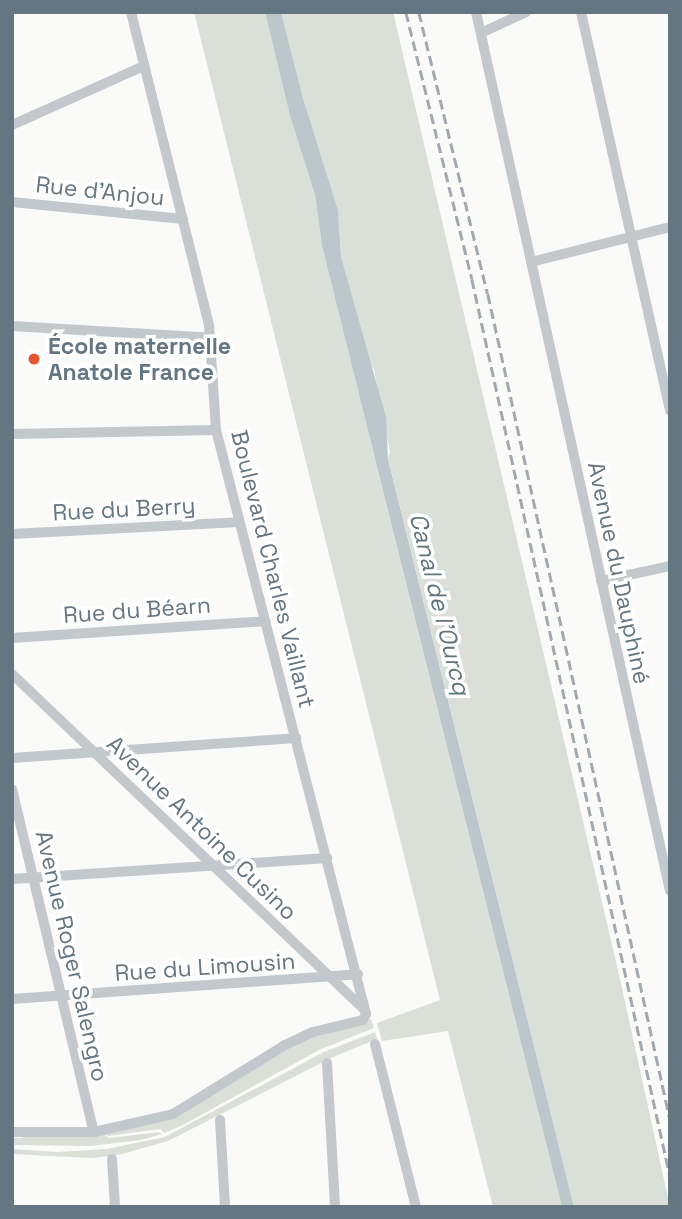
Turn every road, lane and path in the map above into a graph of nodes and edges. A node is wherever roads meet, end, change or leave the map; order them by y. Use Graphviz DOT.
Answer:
graph roads {
  1 [pos="131,12"];
  2 [pos="477,12"];
  3 [pos="526,12"];
  4 [pos="581,12"];
  5 [pos="481,33"];
  6 [pos="144,66"];
  7 [pos="12,125"];
  8 [pos="12,202"];
  9 [pos="183,219"];
  10 [pos="670,227"];
  11 [pos="632,236"];
  12 [pos="531,262"];
  13 [pos="12,326"];
  14 [pos="212,338"];
  15 [pos="670,411"];
  16 [pos="216,430"];
  17 [pos="12,434"];
  18 [pos="239,522"];
  19 [pos="12,534"];
  20 [pos="670,566"];
  21 [pos="601,581"];
  22 [pos="265,621"];
  23 [pos="12,638"];
  24 [pos="12,674"];
  25 [pos="296,738"];
  26 [pos="96,754"];
  27 [pos="12,758"];
  28 [pos="12,789"];
  29 [pos="327,858"];
  30 [pos="212,864"];
  31 [pos="33,878"];
  32 [pos="12,879"];
  33 [pos="670,891"];
  34 [pos="358,974"];
  35 [pos="329,977"];
  36 [pos="61,996"];
  37 [pos="12,999"];
  38 [pos="365,1010"];
  39 [pos="375,1044"];
  40 [pos="327,1063"];
  41 [pos="220,1120"];
  42 [pos="12,1132"];
  43 [pos="94,1132"];
  44 [pos="112,1158"];
  45 [pos="114,1207"];
  46 [pos="225,1207"];
  47 [pos="335,1207"];
  48 [pos="416,1207"];
  1 -- 6 [label="street, Boulevard Charles Vaillant"];
  2 -- 5 [label="street, Avenue du Dauphiné"];
  3 -- 5 [label="street"];
  4 -- 11 [label="street"];
  5 -- 12 [label="street, Avenue du Dauphiné"];
  6 -- 7 [label="street"];
  6 -- 9 [label="street, Boulevard Charles Vaillant"];
  8 -- 9 [label="street, Rue d'Anjou"];
  9 -- 14 [label="street, Boulevard Charles Vaillant"];
  10 -- 11 [label="street"];
  11 -- 12 [label="street"];
  11 -- 15 [label="street"];
  12 -- 21 [label="street, Avenue du Dauphiné"];
  13 -- 14 [label="street"];
  14 -- 16 [label="street, Boulevard Charles Vaillant"];
  16 -- 17 [label="street"];
  16 -- 18 [label="street, Boulevard Charles Vaillant"];
  18 -- 19 [label="street, Rue du Berry"];
  18 -- 22 [label="street, Boulevard Charles Vaillant"];
  20 -- 21 [label="street"];
  21 -- 33 [label="street, Avenue du Dauphiné"];
  22 -- 23 [label="street, Rue du Béarn"];
  22 -- 25 [label="street, Boulevard Charles Vaillant"];
  24 -- 26 [label="street, Avenue Antoine Cusino"];
  25 -- 26 [label="street"];
  25 -- 29 [label="street, Boulevard Charles Vaillant"];
  26 -- 27 [label="street"];
  26 -- 30 [label="street, Avenue Antoine Cusino"];
  28 -- 31 [label="street, Avenue Roger Salengro"];
  29 -- 30 [label="street"];
  29 -- 34 [label="street, Boulevard Charles Vaillant"];
  30 -- 31 [label="street"];
  30 -- 35 [label="street, Avenue Antoine Cusino"];
  31 -- 32 [label="street"];
  31 -- 36 [label="street, Avenue Roger Salengro"];
  34 -- 35 [label="street, Rue du Limousin"];
  34 -- 38 [label="street, Boulevard Charles Vaillant"];
  35 -- 36 [label="street, Rue du Limousin"];
  35 -- 38 [label="street, Avenue Antoine Cusino"];
  36 -- 37 [label="street, Rue du Limousin"];
  36 -- 43 [label="street, Avenue Roger Salengro"];
  38 -- 43 [label="street"];
  39 -- 48 [label="street"];
  40 -- 47 [label="street"];
  41 -- 46 [label="street"];
  42 -- 43 [label="street"];
  44 -- 45 [label="street"];
}
